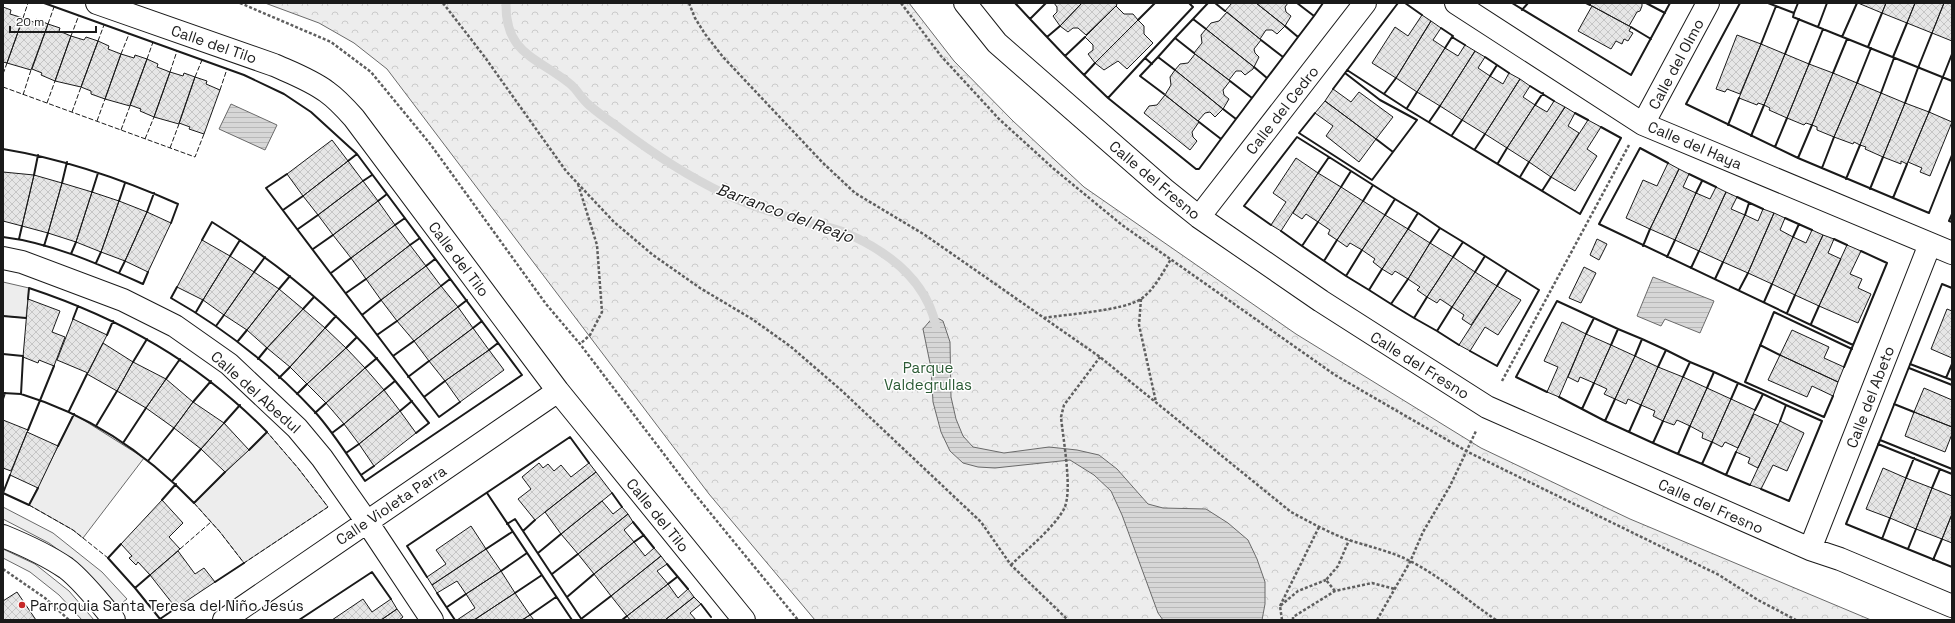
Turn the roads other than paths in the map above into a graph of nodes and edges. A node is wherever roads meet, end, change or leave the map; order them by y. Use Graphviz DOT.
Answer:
graph roads {
  1 [pos="97,3"];
  2 [pos="964,3"];
  3 [pos="1365,3"];
  4 [pos="1456,3"];
  5 [pos="1708,3"];
  6 [pos="1643,124"];
  7 [pos="1199,217"];
  8 [pos="1930,244"];
  9 [pos="1952,253"];
  10 [pos="3,258"];
  11 [pos="558,391"];
  12 [pos="367,522"];
  13 [pos="3,536"];
  14 [pos="1810,549"];
  15 [pos="1952,606"];
  16 [pos="114,620"];
  17 [pos="224,620"];
  18 [pos="432,620"];
  19 [pos="744,620"];
  1 -- 11 [label="street, Calle del Tilo"];
  2 -- 7 [label="street, Calle del Fresno"];
  3 -- 7 [label="street, Calle del Cedro"];
  4 -- 6 [label="street, Calle del Haya"];
  5 -- 6 [label="street, Calle del Olmo"];
  6 -- 8 [label="street, Calle del Haya"];
  7 -- 14 [label="street, Calle del Fresno"];
  8 -- 9 [label="street, Calle del Haya"];
  8 -- 14 [label="street, Calle del Abeto"];
  10 -- 12 [label="street, Calle del Abedul"];
  11 -- 12 [label="street, Calle Violeta Parra"];
  11 -- 19 [label="street, Calle del Tilo"];
  12 -- 17 [label="street, Calle Violeta Parra"];
  12 -- 18 [label="street, Calle del Abedul"];
  13 -- 16 [label="street"];
  14 -- 15 [label="street, Calle del Fresno"];
}
